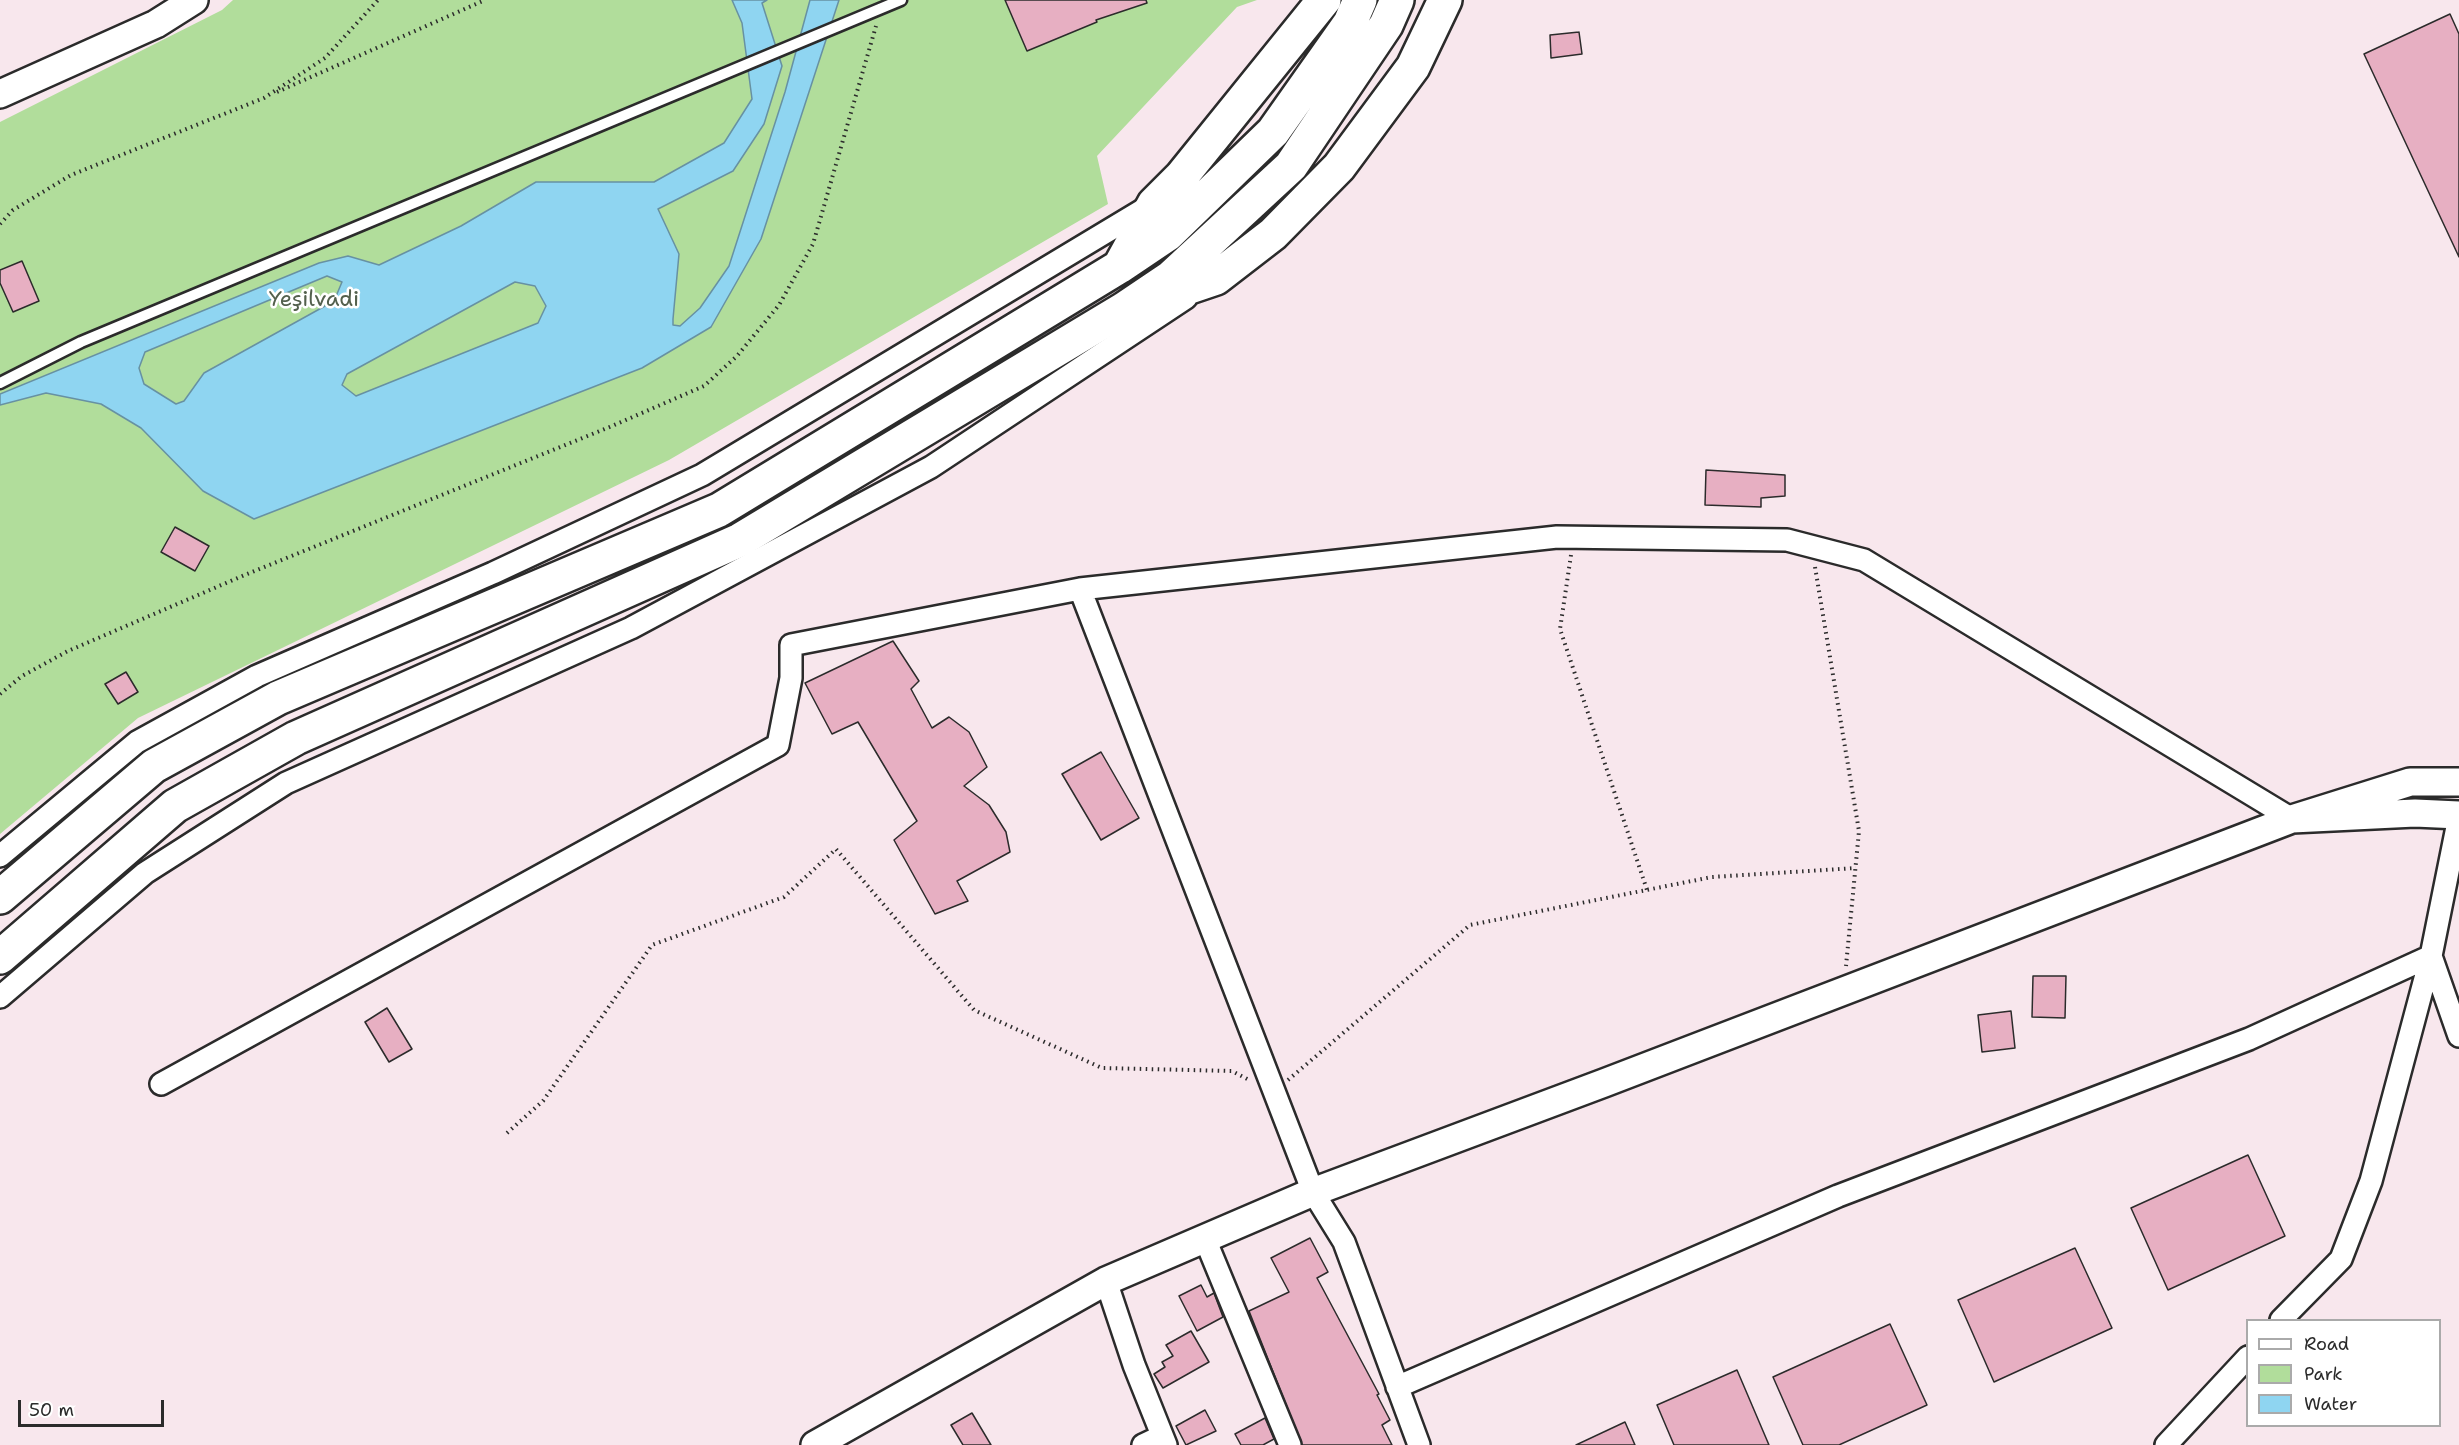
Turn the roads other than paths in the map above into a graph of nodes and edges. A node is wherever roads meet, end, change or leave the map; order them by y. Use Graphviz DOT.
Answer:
graph roads {
  1 [pos="194,0"];
  2 [pos="901,0"];
  3 [pos="1324,0"];
  4 [pos="1360,0"];
  5 [pos="1397,0"];
  6 [pos="1445,0"];
  7 [pos="0,94"];
  8 [pos="1154,204"];
  9 [pos="1119,267"];
  10 [pos="1216,278"];
  11 [pos="1124,309"];
  12 [pos="0,383"];
  13 [pos="1080,589"];
  14 [pos="2459,782"];
  15 [pos="2459,816"];
  16 [pos="2292,819"];
  17 [pos="0,856"];
  18 [pos="0,897"];
  19 [pos="2430,956"];
  20 [pos="0,957"];
  21 [pos="0,997"];
  22 [pos="2459,1036"];
  23 [pos="161,1084"];
  24 [pos="1313,1192"];
  25 [pos="1205,1239"];
  26 [pos="1106,1281"];
  27 [pos="2282,1319"];
  28 [pos="2246,1358"];
  29 [pos="1397,1387"];
  30 [pos="1157,1442"];
  31 [pos="815,1445"];
  32 [pos="1290,1445"];
  33 [pos="1419,1445"];
  34 [pos="2166,1445"];
  1 -- 7 [label="street"];
  2 -- 12 [label="lane"];
  3 -- 8 [label="main road"];
  4 -- 9 [label="main road"];
  5 -- 11 [label="main road"];
  6 -- 10 [label="main road"];
  8 -- 9 [label="main road"];
  8 -- 17 [label="street"];
  9 -- 18 [label="main road"];
  10 -- 11 [label="main road"];
  10 -- 21 [label="street"];
  11 -- 20 [label="main road"];
  13 -- 16 [label="street"];
  13 -- 23 [label="street"];
  13 -- 24 [label="street"];
  14 -- 16 [label="street"];
  15 -- 16 [label="street"];
  15 -- 19 [label="street"];
  16 -- 24 [label="street"];
  19 -- 22 [label="street"];
  19 -- 27 [label="street"];
  19 -- 29 [label="street"];
  24 -- 25 [label="street"];
  24 -- 29 [label="street"];
  25 -- 26 [label="street"];
  25 -- 32 [label="street"];
  26 -- 30 [label="street"];
  26 -- 31 [label="street"];
  28 -- 34 [label="street"];
  29 -- 33 [label="street"];
}
